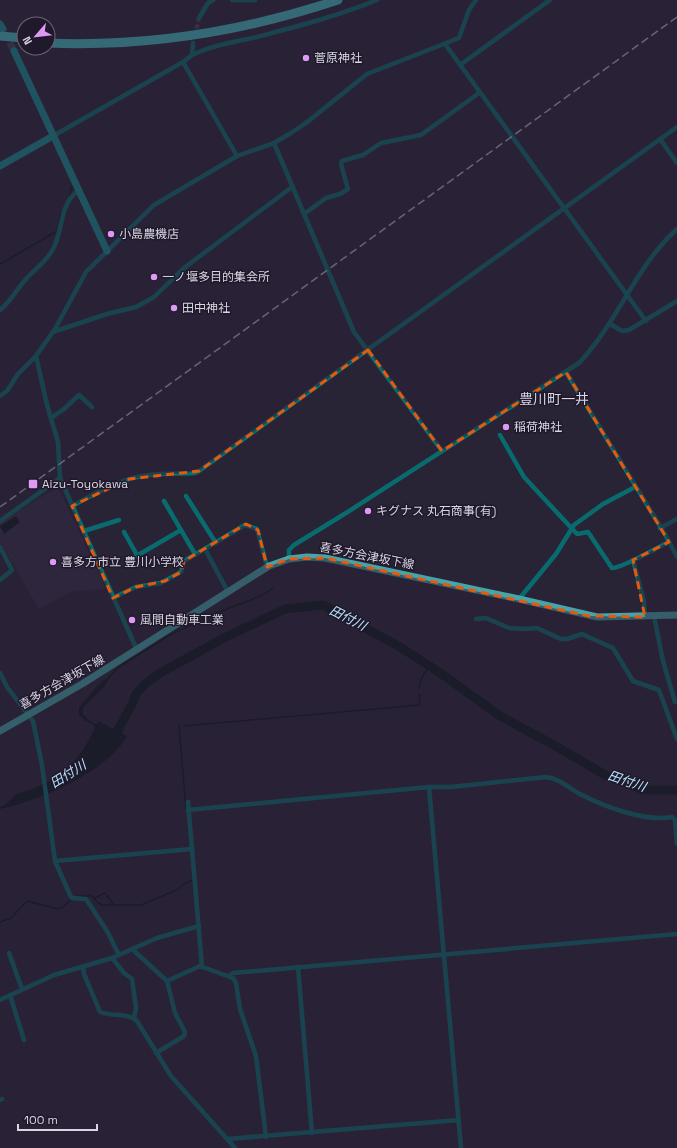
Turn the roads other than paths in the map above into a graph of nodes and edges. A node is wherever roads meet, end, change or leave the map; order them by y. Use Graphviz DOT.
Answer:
graph roads {
  1 [pos="213,0"];
  2 [pos="232,0"];
  3 [pos="255,0"];
  4 [pos="322,0"];
  5 [pos="338,0"];
  6 [pos="377,0"];
  7 [pos="476,0"];
  8 [pos="550,0"];
  9 [pos="199,18"];
  10 [pos="1,30"];
  11 [pos="16,35"];
  12 [pos="56,38"];
  13 [pos="0,40"];
  14 [pos="16,41"];
  15 [pos="56,43"];
  16 [pos="193,43"];
  17 [pos="445,44"];
  18 [pos="14,51"];
  19 [pos="192,55"];
  20 [pos="183,62"];
  21 [pos="460,65"];
  22 [pos="479,93"];
  23 [pos="677,127"];
  24 [pos="53,136"];
  25 [pos="660,139"];
  26 [pos="274,142"];
  27 [pos="237,156"];
  28 [pos="677,163"];
  29 [pos="0,166"];
  30 [pos="292,186"];
  31 [pos="78,191"];
  32 [pos="564,207"];
  33 [pos="304,214"];
  34 [pos="677,229"];
  35 [pos="107,251"];
  36 [pos="628,296"];
  37 [pos="677,301"];
  38 [pos="0,310"];
  39 [pos="646,321"];
  40 [pos="610,324"];
  41 [pos="53,332"];
  42 [pos="368,350"];
  43 [pos="36,356"];
  44 [pos="566,372"];
  45 [pos="0,396"];
  46 [pos="92,407"];
  47 [pos="51,418"];
  48 [pos="500,435"];
  49 [pos="442,451"];
  50 [pos="60,478"];
  51 [pos="635,487"];
  52 [pos="186,496"];
  53 [pos="164,501"];
  54 [pos="72,506"];
  55 [pos="677,519"];
  56 [pos="119,520"];
  57 [pos="0,521"];
  58 [pos="572,528"];
  59 [pos="660,528"];
  60 [pos="181,530"];
  61 [pos="84,532"];
  62 [pos="124,532"];
  63 [pos="216,542"];
  64 [pos="669,542"];
  65 [pos="0,549"];
  66 [pos="204,549"];
  67 [pos="195,554"];
  68 [pos="677,557"];
  69 [pos="289,559"];
  70 [pos="633,560"];
  71 [pos="267,567"];
  72 [pos="0,580"];
  73 [pos="228,592"];
  74 [pos="113,598"];
  75 [pos="519,599"];
  76 [pos="677,615"];
  77 [pos="654,616"];
  78 [pos="645,617"];
  79 [pos="476,619"];
  80 [pos="137,650"];
  81 [pos="0,673"];
  82 [pos="675,702"];
  83 [pos="29,715"];
  84 [pos="0,731"];
  85 [pos="677,739"];
  86 [pos="429,788"];
  87 [pos="188,802"];
  88 [pos="188,810"];
  89 [pos="677,844"];
  90 [pos="192,849"];
  91 [pos="55,861"];
  92 [pos="199,926"];
  93 [pos="677,934"];
  94 [pos="132,949"];
  95 [pos="8,953"];
  96 [pos="444,954"];
  97 [pos="119,955"];
  98 [pos="112,958"];
  99 [pos="83,967"];
  100 [pos="202,967"];
  101 [pos="298,967"];
  102 [pos="230,975"];
  103 [pos="167,981"];
  104 [pos="22,989"];
  105 [pos="10,996"];
  106 [pos="0,1000"];
  107 [pos="134,1018"];
  108 [pos="24,1040"];
  109 [pos="156,1053"];
  110 [pos="459,1120"];
  111 [pos="312,1133"];
  112 [pos="266,1137"];
  113 [pos="227,1139"];
  114 [pos="235,1148"];
  115 [pos="461,1148"];
  1 -- 9 [label="street"];
  2 -- 3 [label="street"];
  4 -- 12 [label="highway"];
  5 -- 15 [label="highway"];
  6 -- 19 [label="street"];
  7 -- 17 [label="street"];
  8 -- 21 [label="street"];
  10 -- 11 [label="highway"];
  13 -- 14 [label="highway"];
  16 -- 19 [label="street"];
  17 -- 21 [label="street"];
  17 -- 26 [label="street"];
  18 -- 24 [label="street"];
  19 -- 20 [label="street"];
  20 -- 24 [label="street"];
  20 -- 27 [label="street"];
  21 -- 22 [label="street"];
  22 -- 32 [label="street"];
  22 -- 33 [label="street"];
  23 -- 25 [label="street"];
  24 -- 29 [label="street"];
  24 -- 31 [label="street"];
  25 -- 28 [label="street"];
  25 -- 32 [label="street"];
  26 -- 27 [label="street"];
  26 -- 30 [label="street"];
  27 -- 35 [label="street"];
  30 -- 33 [label="street"];
  30 -- 41 [label="street"];
  31 -- 35 [label="street"];
  31 -- 38 [label="street"];
  32 -- 36 [label="street"];
  32 -- 42 [label="street"];
  33 -- 42 [label="street"];
  34 -- 36 [label="street"];
  35 -- 41 [label="street"];
  36 -- 39 [label="street"];
  36 -- 40 [label="street"];
  37 -- 39 [label="street"];
  39 -- 40 [label="street"];
  40 -- 44 [label="street"];
  41 -- 43 [label="street"];
  42 -- 49 [label="street"];
  42 -- 54 [label="street"];
  43 -- 45 [label="street"];
  43 -- 47 [label="street"];
  44 -- 49 [label="street"];
  44 -- 51 [label="street"];
  46 -- 47 [label="street"];
  47 -- 50 [label="street"];
  48 -- 58 [label="street"];
  49 -- 69 [label="street"];
  50 -- 54 [label="street"];
  50 -- 57 [label="street"];
  51 -- 58 [label="street"];
  51 -- 59 [label="street"];
  52 -- 63 [label="street"];
  53 -- 60 [label="street"];
  54 -- 61 [label="street"];
  55 -- 59 [label="street"];
  56 -- 61 [label="street"];
  58 -- 70 [label="street"];
  58 -- 75 [label="street"];
  59 -- 64 [label="street"];
  60 -- 62 [label="street"];
  60 -- 67 [label="street"];
  61 -- 74 [label="street"];
  63 -- 66 [label="street"];
  63 -- 71 [label="street"];
  64 -- 68 [label="street"];
  64 -- 70 [label="street"];
  65 -- 72 [label="street"];
  66 -- 67 [label="street"];
  66 -- 73 [label="street"];
  67 -- 74 [label="street"];
  69 -- 71 [label="main road, 喜多方会津坂下線"];
  69 -- 75 [label="main road, 喜多方会津坂下線"];
  70 -- 78 [label="street"];
  71 -- 73 [label="main road, 喜多方会津坂下線"];
  73 -- 80 [label="main road, 喜多方会津坂下線"];
  74 -- 80 [label="street"];
  75 -- 78 [label="main road, 喜多方会津坂下線"];
  76 -- 77 [label="main road, 喜多方会津坂下線"];
  77 -- 78 [label="main road, 喜多方会津坂下線"];
  77 -- 82 [label="street"];
  79 -- 85 [label="street"];
  80 -- 83 [label="main road, 喜多方会津坂下線"];
  81 -- 83 [label="street"];
  83 -- 84 [label="main road, 喜多方会津坂下線"];
  83 -- 91 [label="street"];
  86 -- 88 [label="street"];
  86 -- 89 [label="street"];
  86 -- 96 [label="street"];
  87 -- 88 [label="street"];
  88 -- 90 [label="street"];
  90 -- 91 [label="street"];
  90 -- 92 [label="street"];
  91 -- 97 [label="street"];
  92 -- 94 [label="street"];
  92 -- 100 [label="street"];
  93 -- 96 [label="street"];
  94 -- 97 [label="street"];
  94 -- 103 [label="street"];
  95 -- 104 [label="street"];
  96 -- 101 [label="street"];
  96 -- 110 [label="street"];
  97 -- 98 [label="street"];
  98 -- 99 [label="street"];
  98 -- 107 [label="street"];
  99 -- 104 [label="street"];
  99 -- 107 [label="street"];
  100 -- 102 [label="street"];
  100 -- 103 [label="street"];
  101 -- 102 [label="street"];
  101 -- 111 [label="street"];
  102 -- 112 [label="street"];
  103 -- 109 [label="street"];
  104 -- 105 [label="street"];
  105 -- 106 [label="street"];
  105 -- 108 [label="street"];
  107 -- 109 [label="street"];
  109 -- 113 [label="street"];
  110 -- 111 [label="street"];
  110 -- 115 [label="street"];
  111 -- 112 [label="street"];
  112 -- 113 [label="street"];
  113 -- 114 [label="street"];
}
